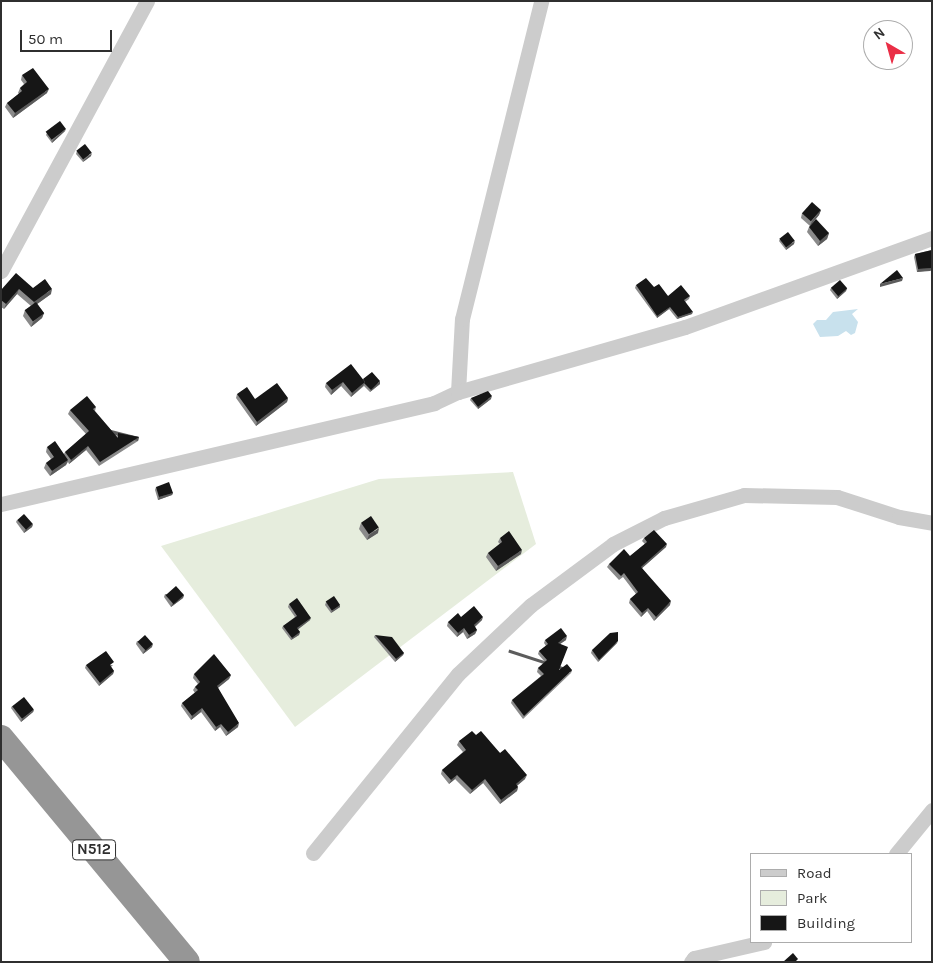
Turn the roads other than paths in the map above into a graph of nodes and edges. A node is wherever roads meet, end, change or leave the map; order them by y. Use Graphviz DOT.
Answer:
graph roads {
  1 [pos="147,1"];
  2 [pos="541,1"];
  3 [pos="932,238"];
  4 [pos="1,271"];
  5 [pos="458,392"];
  6 [pos="1,504"];
  7 [pos="932,523"];
  8 [pos="1,738"];
  9 [pos="932,810"];
  10 [pos="313,853"];
  11 [pos="897,853"];
  12 [pos="760,943"];
  13 [pos="187,962"];
  14 [pos="691,962"];
  1 -- 4 [label="street"];
  2 -- 5 [label="street"];
  3 -- 5 [label="street"];
  5 -- 6 [label="street"];
  7 -- 10 [label="street"];
  8 -- 13 [label="highway, N512"];
  9 -- 11 [label="street"];
  12 -- 14 [label="street"];
}
